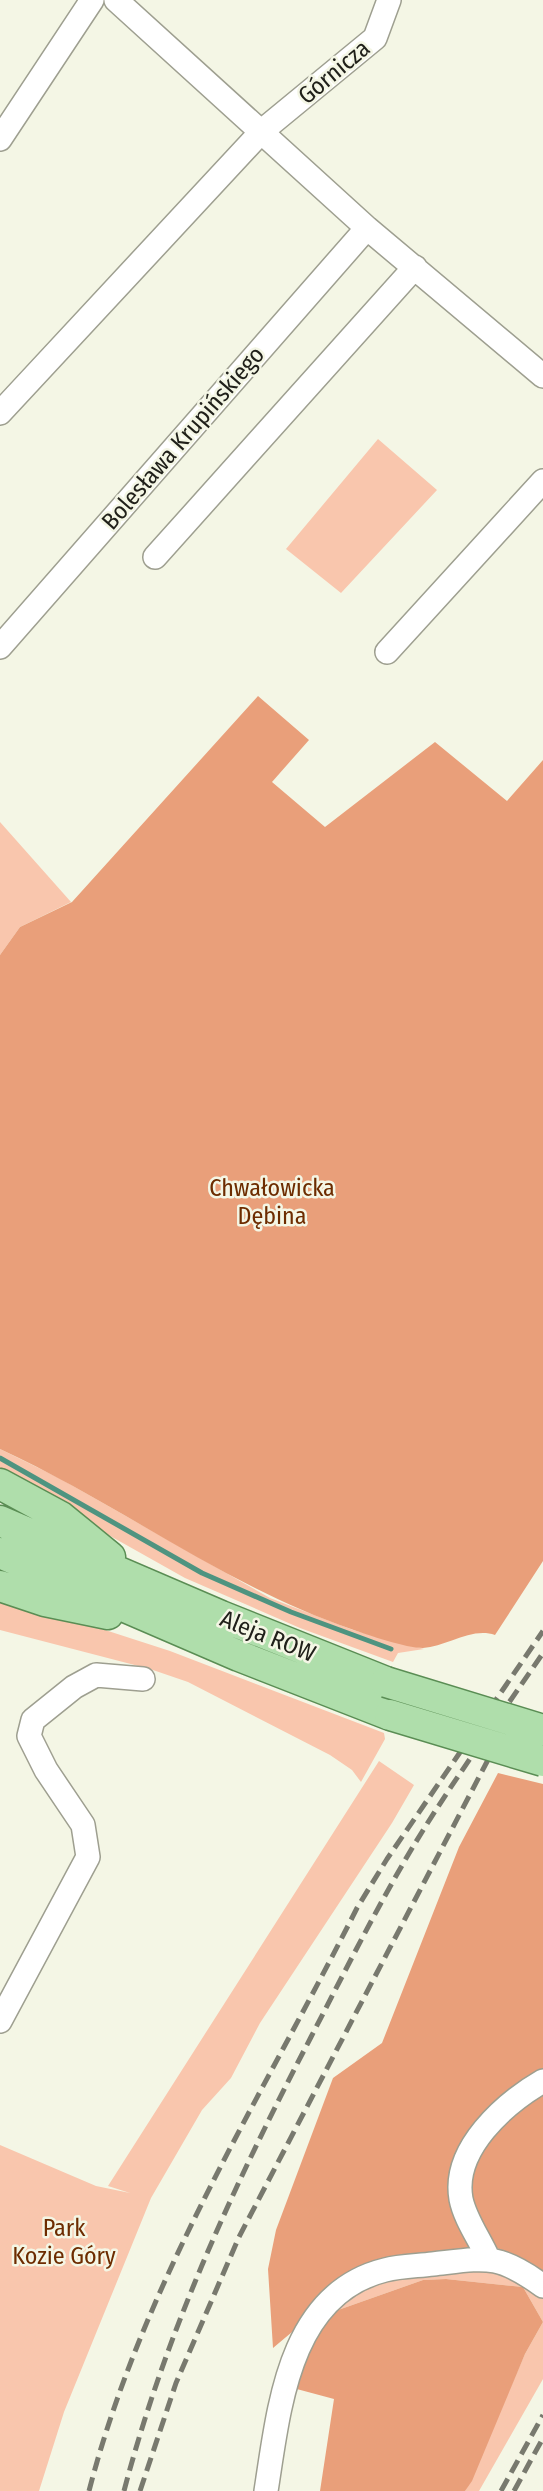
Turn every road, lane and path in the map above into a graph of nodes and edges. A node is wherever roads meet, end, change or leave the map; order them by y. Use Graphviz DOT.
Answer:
graph roads {
  1 [pos="92,0"];
  2 [pos="116,0"];
  3 [pos="389,0"];
  4 [pos="262,131"];
  5 [pos="0,139"];
  6 [pos="367,229"];
  7 [pos="415,267"];
  8 [pos="543,376"];
  9 [pos="0,413"];
  10 [pos="543,481"];
  11 [pos="155,557"];
  12 [pos="0,647"];
  13 [pos="387,652"];
  14 [pos="0,1484"];
  15 [pos="0,1521"];
  16 [pos="0,1552"];
  17 [pos="139,1581"];
  18 [pos="0,1586"];
  19 [pos="171,1627"];
  20 [pos="143,1679"];
  21 [pos="543,1730"];
  22 [pos="543,1761"];
  23 [pos="0,2021"];
  24 [pos="543,2081"];
  25 [pos="488,2258"];
  26 [pos="543,2286"];
  27 [pos="266,2491"];
  1 -- 5 [label="street"];
  2 -- 4 [label="street"];
  3 -- 4 [label="street, Górnicza"];
  4 -- 6 [label="street"];
  4 -- 9 [label="street"];
  6 -- 7 [label="street"];
  6 -- 12 [label="street, Bolesława Krupińskiego"];
  7 -- 8 [label="street"];
  7 -- 11 [label="street"];
  10 -- 13 [label="street"];
  14 -- 17 [label="main road"];
  15 -- 17 [label="main road, Aleja ROW"];
  16 -- 19 [label="main road, Aleja ROW"];
  17 -- 21 [label="main road, Aleja ROW, bridge"];
  18 -- 19 [label="main road"];
  19 -- 22 [label="main road, Aleja ROW, bridge"];
  20 -- 23 [label="street"];
  24 -- 25 [label="street"];
  25 -- 26 [label="street"];
  25 -- 27 [label="street"];
}
